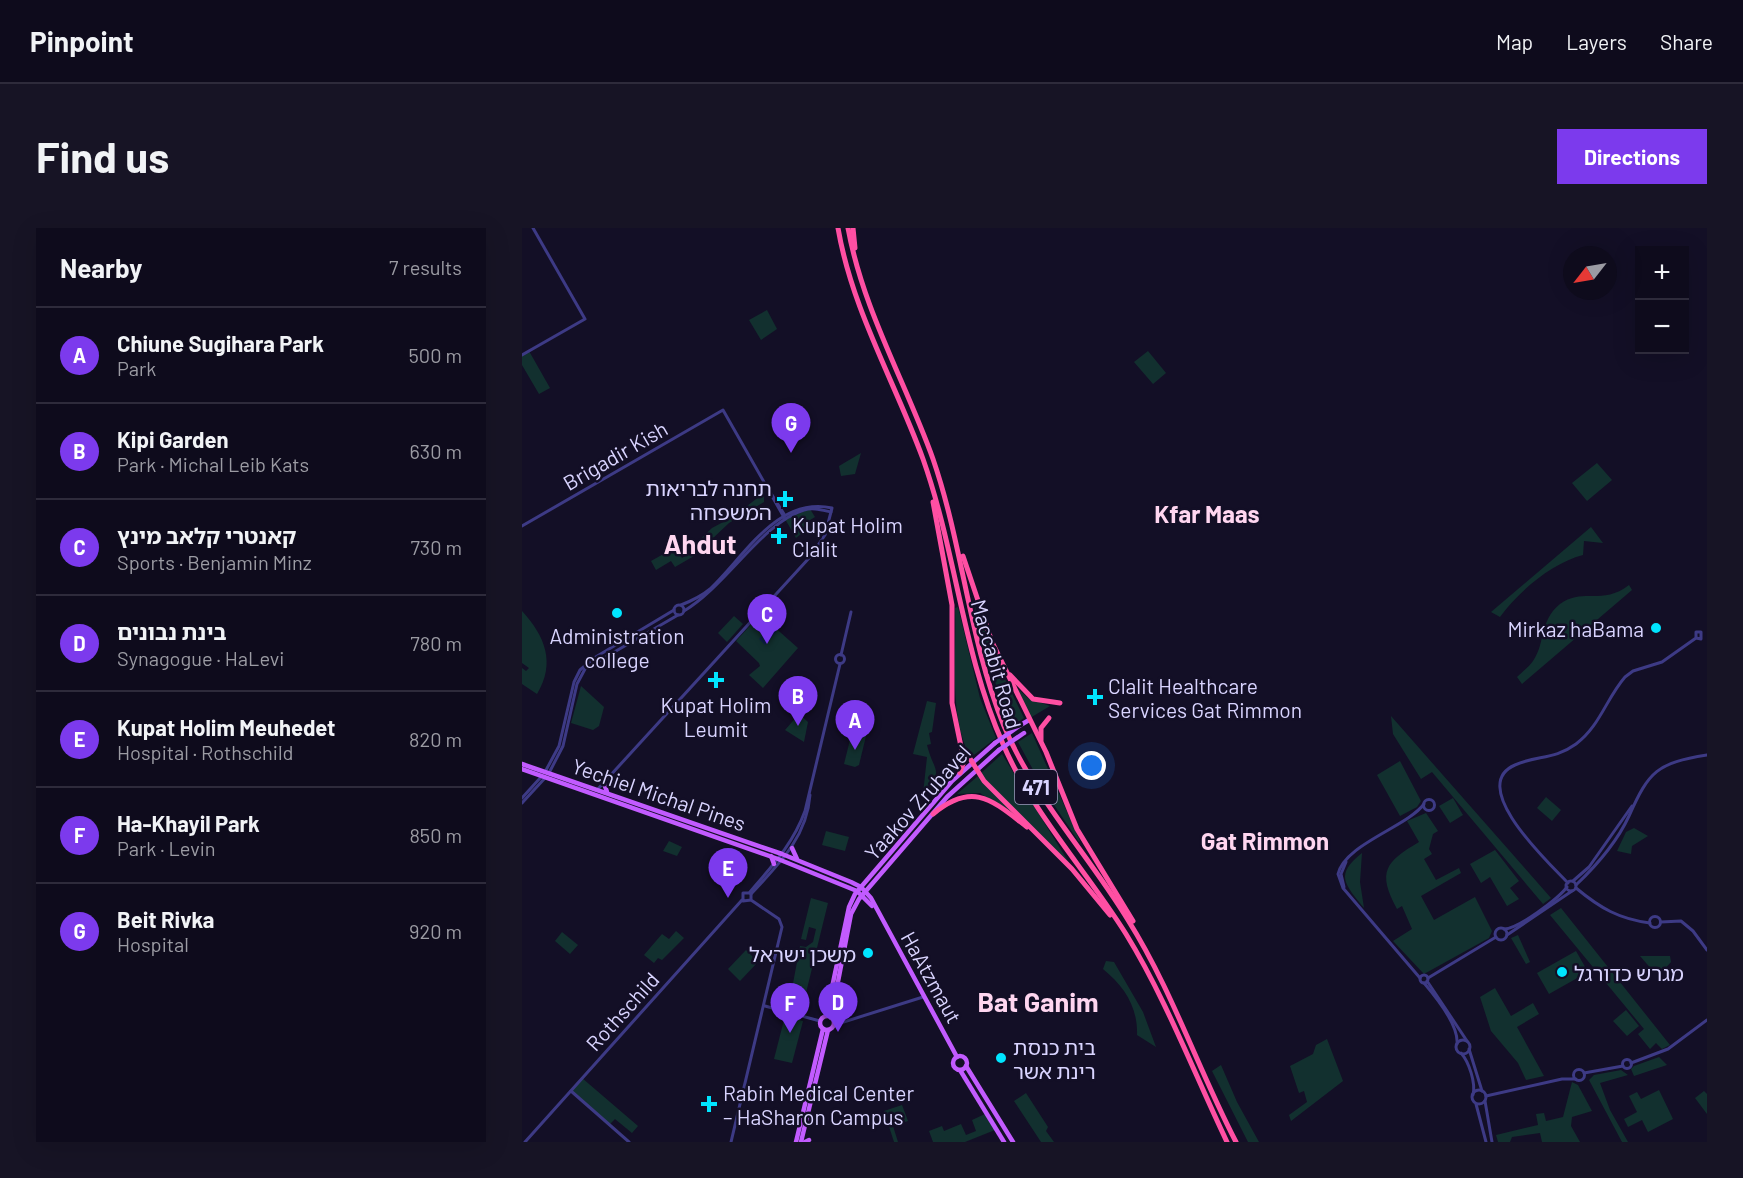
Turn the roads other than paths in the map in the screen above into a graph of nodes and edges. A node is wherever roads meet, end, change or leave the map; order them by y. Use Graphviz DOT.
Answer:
graph roads {
  1 [pos="533,228"];
  2 [pos="837,228"];
  3 [pos="848,228"];
  4 [pos="853,228"];
  5 [pos="857,268"];
  6 [pos="522,355"];
  7 [pos="927,471"];
  8 [pos="821,510"];
  9 [pos="831,510"];
  10 [pos="783,517"];
  11 [pos="950,517"];
  12 [pos="829,523"];
  13 [pos="522,526"];
  14 [pos="681,605"];
  15 [pos="674,610"];
  16 [pos="684,611"];
  17 [pos="851,612"];
  18 [pos="678,615"];
  19 [pos="1702,637"];
  20 [pos="1696,638"];
  21 [pos="1707,639"];
  22 [pos="997,654"];
  23 [pos="1060,703"];
  24 [pos="1049,718"];
  25 [pos="1029,720"];
  26 [pos="1033,727"];
  27 [pos="958,735"];
  28 [pos="1043,747"];
  29 [pos="1707,755"];
  30 [pos="971,763"];
  31 [pos="522,764"];
  32 [pos="552,766"];
  33 [pos="522,769"];
  34 [pos="976,771"];
  35 [pos="960,773"];
  36 [pos="545,774"];
  37 [pos="557,775"];
  38 [pos="811,781"];
  39 [pos="604,783"];
  40 [pos="598,789"];
  41 [pos="607,792"];
  42 [pos="594,794"];
  43 [pos="522,798"];
  44 [pos="522,803"];
  45 [pos="1424,804"];
  46 [pos="1633,805"];
  47 [pos="1426,809"];
  48 [pos="1417,811"];
  49 [pos="933,814"];
  50 [pos="1048,845"];
  51 [pos="792,848"];
  52 [pos="771,856"];
  53 [pos="782,857"];
  54 [pos="798,861"];
  55 [pos="774,864"];
  56 [pos="870,878"];
  57 [pos="1573,881"];
  58 [pos="849,884"];
  59 [pos="872,885"];
  60 [pos="1567,885"];
  61 [pos="1575,888"];
  62 [pos="861,891"];
  63 [pos="751,893"];
  64 [pos="852,899"];
  65 [pos="742,900"];
  66 [pos="751,900"];
  67 [pos="873,901"];
  68 [pos="878,913"];
  69 [pos="1661,922"];
  70 [pos="1650,923"];
  71 [pos="1504,929"];
  72 [pos="1507,935"];
  73 [pos="1128,937"];
  74 [pos="1496,937"];
  75 [pos="1707,950"];
  76 [pos="1146,951"];
  77 [pos="1421,977"];
  78 [pos="1426,981"];
  79 [pos="924,997"];
  80 [pos="765,1006"];
  81 [pos="829,1017"];
  82 [pos="1707,1020"];
  83 [pos="820,1021"];
  84 [pos="834,1025"];
  85 [pos="825,1029"];
  86 [pos="1467,1041"];
  87 [pos="1457,1044"];
  88 [pos="1469,1049"];
  89 [pos="1461,1053"];
  90 [pos="957,1057"];
  91 [pos="966,1066"];
  92 [pos="960,1070"];
  93 [pos="1573,1073"];
  94 [pos="1584,1073"];
  95 [pos="1562,1079"];
  96 [pos="1576,1079"];
  97 [pos="571,1091"];
  98 [pos="1482,1091"];
  99 [pos="1473,1095"];
  100 [pos="1486,1096"];
  101 [pos="1485,1101"];
  102 [pos="1475,1102"];
  103 [pos="805,1141"];
  104 [pos="525,1142"];
  105 [pos="629,1142"];
  106 [pos="731,1142"];
  107 [pos="796,1142"];
  108 [pos="1004,1142"];
  109 [pos="1012,1142"];
  110 [pos="1227,1142"];
  111 [pos="1236,1142"];
  112 [pos="1486,1142"];
  113 [pos="1492,1142"];
  1 -- 6 [label="street"];
  2 -- 7 [label="highway, Maccabit Road / 471"];
  3 -- 5 [label="highway, Maccabit Road / 471"];
  4 -- 5 [label="highway"];
  5 -- 11 [label="highway, Maccabit Road / 471"];
  7 -- 27 [label="highway"];
  7 -- 73 [label="highway, Maccabit Road / 471"];
  8 -- 9 [label="street"];
  8 -- 10 [label="street"];
  8 -- 12 [label="street"];
  9 -- 10 [label="street"];
  9 -- 12 [label="street"];
  10 -- 13 [label="street, Brigadir Kish"];
  10 -- 14 [label="street"];
  10 -- 16 [label="street"];
  11 -- 22 [label="highway"];
  11 -- 76 [label="highway, Maccabit Road / 471"];
  12 -- 39 [label="street"];
  14 -- 15 [label="street"];
  14 -- 16 [label="street"];
  15 -- 18 [label="street"];
  15 -- 36 [label="street"];
  16 -- 18 [label="street"];
  17 -- 38 [label="street"];
  18 -- 32 [label="street"];
  19 -- 20 [label="street"];
  19 -- 20 [label="street"];
  19 -- 21 [label="street"];
  20 -- 60 [label="street"];
  22 -- 23 [label="highway"];
  22 -- 25 [label="highway"];
  24 -- 28 [label="highway"];
  25 -- 26 [label="highway"];
  25 -- 30 [label="main road, Yaakov Zrubavel, bridge"];
  26 -- 28 [label="highway"];
  26 -- 34 [label="main road, Yaakov Zrubavel, bridge"];
  27 -- 30 [label="highway"];
  27 -- 35 [label="highway"];
  28 -- 76 [label="highway"];
  29 -- 46 [label="street"];
  30 -- 34 [label="highway"];
  30 -- 35 [label="main road, Yaakov Zrubavel"];
  31 -- 36 [label="main road, Yechiel Michal Pines"];
  32 -- 36 [label="street"];
  32 -- 37 [label="street"];
  33 -- 36 [label="main road, Yechiel Michal Pines"];
  34 -- 49 [label="main road, Yaakov Zrubavel"];
  34 -- 50 [label="highway"];
  35 -- 56 [label="main road, Yaakov Zrubavel"];
  36 -- 37 [label="main road, Yechiel Michal Pines"];
  36 -- 42 [label="main road, Yechiel Michal Pines"];
  36 -- 43 [label="street"];
  36 -- 44 [label="street"];
  37 -- 40 [label="main road, Yechiel Michal Pines"];
  38 -- 51 [label="street"];
  38 -- 53 [label="street"];
  39 -- 40 [label="street"];
  39 -- 41 [label="main road"];
  40 -- 41 [label="main road, Yechiel Michal Pines"];
  40 -- 42 [label="street"];
  41 -- 53 [label="main road, Yechiel Michal Pines"];
  42 -- 52 [label="main road, Yechiel Michal Pines"];
  45 -- 47 [label="street"];
  45 -- 47 [label="street"];
  45 -- 48 [label="street"];
  46 -- 57 [label="street"];
  46 -- 61 [label="street"];
  47 -- 48 [label="street"];
  48 -- 77 [label="street"];
  49 -- 50 [label="highway"];
  49 -- 59 [label="main road, Yaakov Zrubavel"];
  50 -- 73 [label="highway"];
  51 -- 53 [label="street"];
  51 -- 54 [label="main road"];
  52 -- 53 [label="main road, Yechiel Michal Pines"];
  52 -- 55 [label="main road"];
  53 -- 54 [label="main road"];
  53 -- 55 [label="street"];
  53 -- 58 [label="main road"];
  53 -- 63 [label="street"];
  54 -- 58 [label="main road"];
  55 -- 63 [label="street"];
  56 -- 58 [label="main road"];
  56 -- 62 [label="main road, Yaakov Zrubavel"];
  57 -- 60 [label="street"];
  57 -- 61 [label="street"];
  58 -- 62 [label="main road"];
  58 -- 64 [label="main road"];
  59 -- 62 [label="main road, Yaakov Zrubavel"];
  59 -- 67 [label="main road"];
  60 -- 61 [label="street"];
  60 -- 71 [label="street"];
  61 -- 70 [label="street"];
  61 -- 72 [label="street"];
  62 -- 64 [label="main road"];
  62 -- 67 [label="main road, HaAtzmaut"];
  62 -- 68 [label="main road, HaAtzmaut"];
  62 -- 81 [label="main road"];
  63 -- 65 [label="street, Rothschild"];
  63 -- 66 [label="street"];
  64 -- 81 [label="main road"];
  65 -- 66 [label="street"];
  65 -- 97 [label="street, Rothschild"];
  66 -- 80 [label="street"];
  67 -- 68 [label="main road, HaAtzmaut"];
  68 -- 79 [label="main road, HaAtzmaut"];
  69 -- 70 [label="street"];
  69 -- 70 [label="street"];
  69 -- 75 [label="street"];
  71 -- 72 [label="street"];
  71 -- 74 [label="street"];
  72 -- 74 [label="street"];
  73 -- 110 [label="highway, Maccabit Road / 471"];
  74 -- 78 [label="street"];
  76 -- 111 [label="highway, Maccabit Road / 471"];
  77 -- 78 [label="street"];
  77 -- 78 [label="street"];
  78 -- 86 [label="street"];
  78 -- 87 [label="street"];
  79 -- 84 [label="street"];
  79 -- 90 [label="main road, HaAtzmaut"];
  80 -- 83 [label="street"];
  80 -- 106 [label="street"];
  81 -- 83 [label="main road"];
  81 -- 84 [label="main road"];
  82 -- 94 [label="street"];
  83 -- 85 [label="main road"];
  84 -- 85 [label="main road"];
  85 -- 103 [label="main road"];
  85 -- 107 [label="main road"];
  86 -- 87 [label="street"];
  86 -- 88 [label="street"];
  87 -- 89 [label="street"];
  88 -- 89 [label="street"];
  88 -- 98 [label="street"];
  89 -- 99 [label="street"];
  90 -- 91 [label="main road"];
  90 -- 92 [label="main road"];
  91 -- 92 [label="main road"];
  91 -- 109 [label="main road"];
  92 -- 108 [label="main road"];
  93 -- 94 [label="street"];
  93 -- 95 [label="street"];
  93 -- 96 [label="street"];
  94 -- 96 [label="street"];
  95 -- 96 [label="street"];
  95 -- 100 [label="street"];
  97 -- 104 [label="street, Rothschild"];
  97 -- 105 [label="street"];
  98 -- 99 [label="street"];
  98 -- 100 [label="street"];
  99 -- 102 [label="street"];
  100 -- 101 [label="street"];
  101 -- 102 [label="street"];
  101 -- 113 [label="street"];
  102 -- 112 [label="street"];
}
